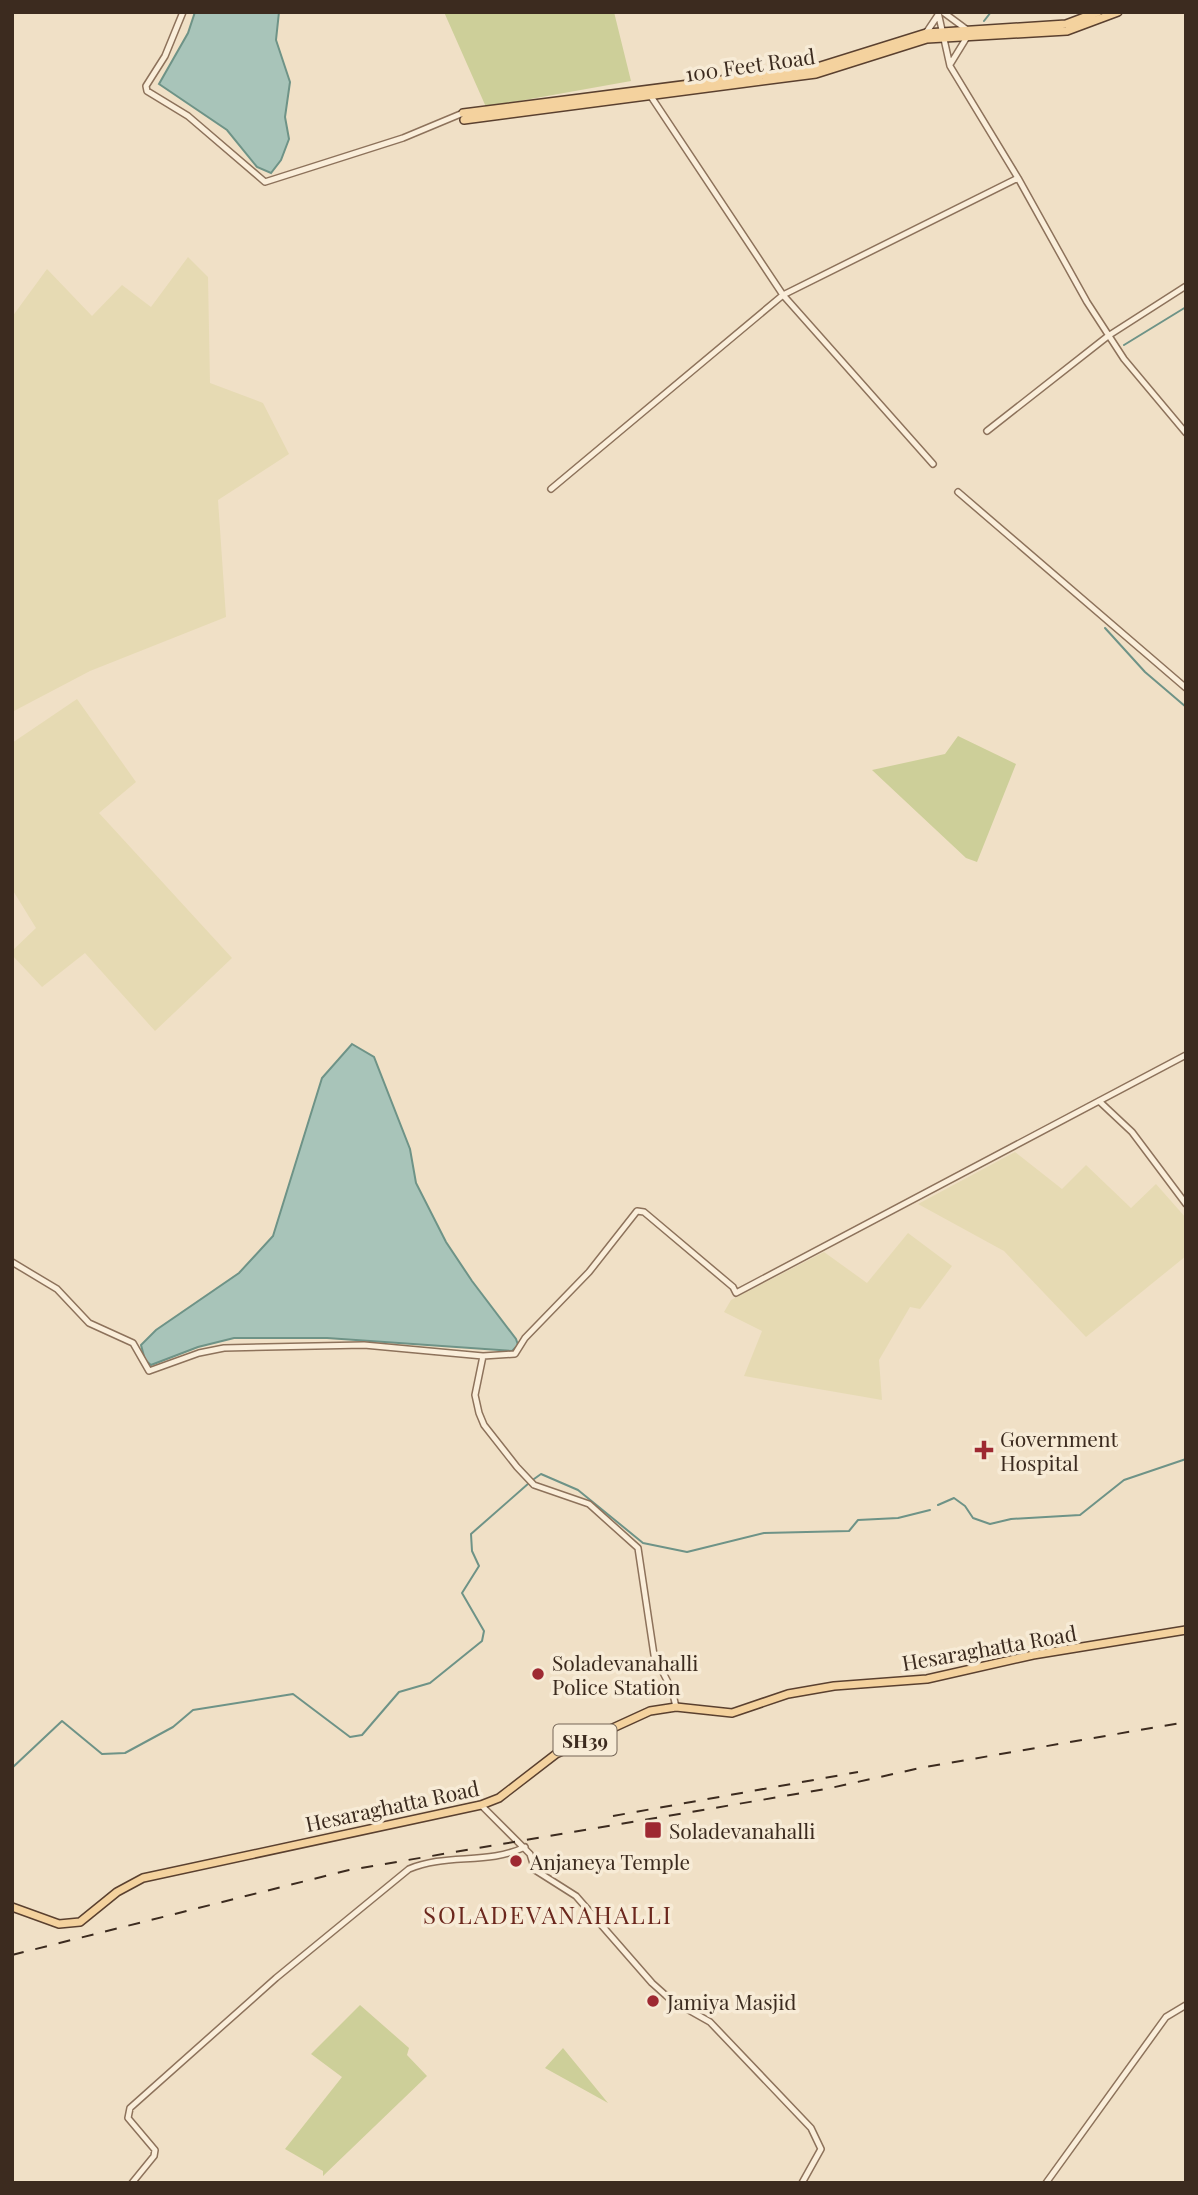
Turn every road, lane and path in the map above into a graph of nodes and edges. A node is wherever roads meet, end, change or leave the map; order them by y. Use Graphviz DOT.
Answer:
graph roads {
  1 [pos="183,12"];
  2 [pos="1098,12"];
  3 [pos="1118,12"];
  4 [pos="940,13"];
  5 [pos="926,33"];
  6 [pos="968,33"];
  7 [pos="943,35"];
  8 [pos="950,66"];
  9 [pos="648,92"];
  10 [pos="462,116"];
  11 [pos="1018,178"];
  12 [pos="1186,286"];
  13 [pos="783,295"];
  14 [pos="1108,336"];
  15 [pos="987,430"];
  16 [pos="1186,433"];
  17 [pos="933,464"];
  18 [pos="551,489"];
  19 [pos="958,492"];
  20 [pos="1186,688"];
  21 [pos="1186,1055"];
  22 [pos="1099,1101"];
  23 [pos="1186,1204"];
  24 [pos="12,1262"];
  25 [pos="483,1356"];
  26 [pos="1186,1630"];
  27 [pos="676,1707"];
  28 [pos="481,1805"];
  29 [pos="524,1847"];
  30 [pos="12,1907"];
  31 [pos="1186,2004"];
  32 [pos="1048,2181"];
  33 [pos="132,2183"];
  34 [pos="802,2183"];
  35 [pos="1055,2183"];
  1 -- 10 [label="street"];
  2 -- 6 [label="main road, 100 Feet Road"];
  3 -- 6 [label="main road, 100 Feet Road"];
  4 -- 5 [label="street"];
  4 -- 6 [label="street"];
  4 -- 7 [label="street"];
  5 -- 7 [label="main road, 100 Feet Road"];
  5 -- 9 [label="main road, 100 Feet Road"];
  6 -- 7 [label="main road, 100 Feet Road"];
  6 -- 8 [label="street"];
  7 -- 8 [label="street"];
  7 -- 9 [label="main road, 100 Feet Road"];
  8 -- 11 [label="street"];
  9 -- 10 [label="main road, 100 Feet Road"];
  9 -- 13 [label="street"];
  11 -- 13 [label="street"];
  11 -- 14 [label="street"];
  12 -- 14 [label="street"];
  13 -- 17 [label="street"];
  13 -- 18 [label="street"];
  14 -- 15 [label="street"];
  14 -- 16 [label="street"];
  19 -- 20 [label="street"];
  21 -- 22 [label="street"];
  22 -- 23 [label="street"];
  22 -- 25 [label="street"];
  24 -- 25 [label="street"];
  25 -- 27 [label="street"];
  26 -- 27 [label="main road, Hesaraghatta Road / SH39"];
  27 -- 28 [label="main road, Hesaraghatta Road / SH39"];
  28 -- 29 [label="street"];
  28 -- 30 [label="main road, Hesaraghatta Road / SH39"];
  29 -- 33 [label="street"];
  29 -- 34 [label="street"];
  31 -- 32 [label="street"];
  32 -- 35 [label="street"];
}
